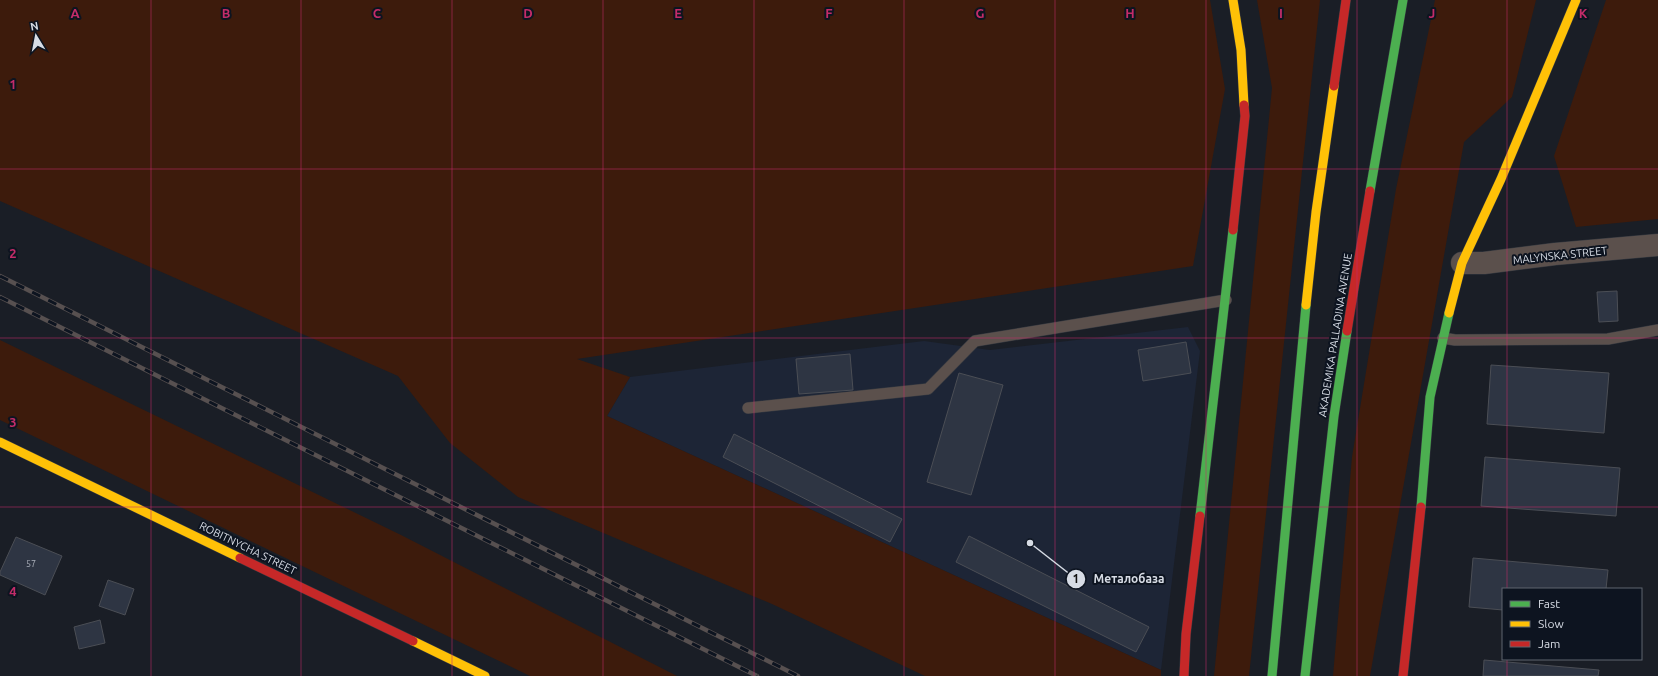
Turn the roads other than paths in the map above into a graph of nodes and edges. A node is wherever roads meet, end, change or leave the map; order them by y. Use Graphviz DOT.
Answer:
graph roads {
  1 [pos="1233,0"];
  2 [pos="1346,0"];
  3 [pos="1403,0"];
  4 [pos="1576,0"];
  5 [pos="1658,245"];
  6 [pos="1462,263"];
  7 [pos="1226,300"];
  8 [pos="1658,330"];
  9 [pos="1443,338"];
  10 [pos="748,408"];
  11 [pos="0,442"];
  12 [pos="485,676"];
  13 [pos="1184,676"];
  14 [pos="1272,676"];
  15 [pos="1305,676"];
  16 [pos="1403,676"];
  1 -- 7 [label="main road"];
  2 -- 14 [label="main road"];
  3 -- 15 [label="main road, AKADEMIKA PALLADINA AVENUE"];
  4 -- 6 [label="main road"];
  5 -- 6 [label="street, MALYNSKA STREET"];
  6 -- 9 [label="main road"];
  7 -- 10 [label="lane"];
  7 -- 13 [label="main road"];
  8 -- 9 [label="lane"];
  9 -- 16 [label="main road"];
  11 -- 12 [label="main road, ROBITNYCHA STREET"];
}
